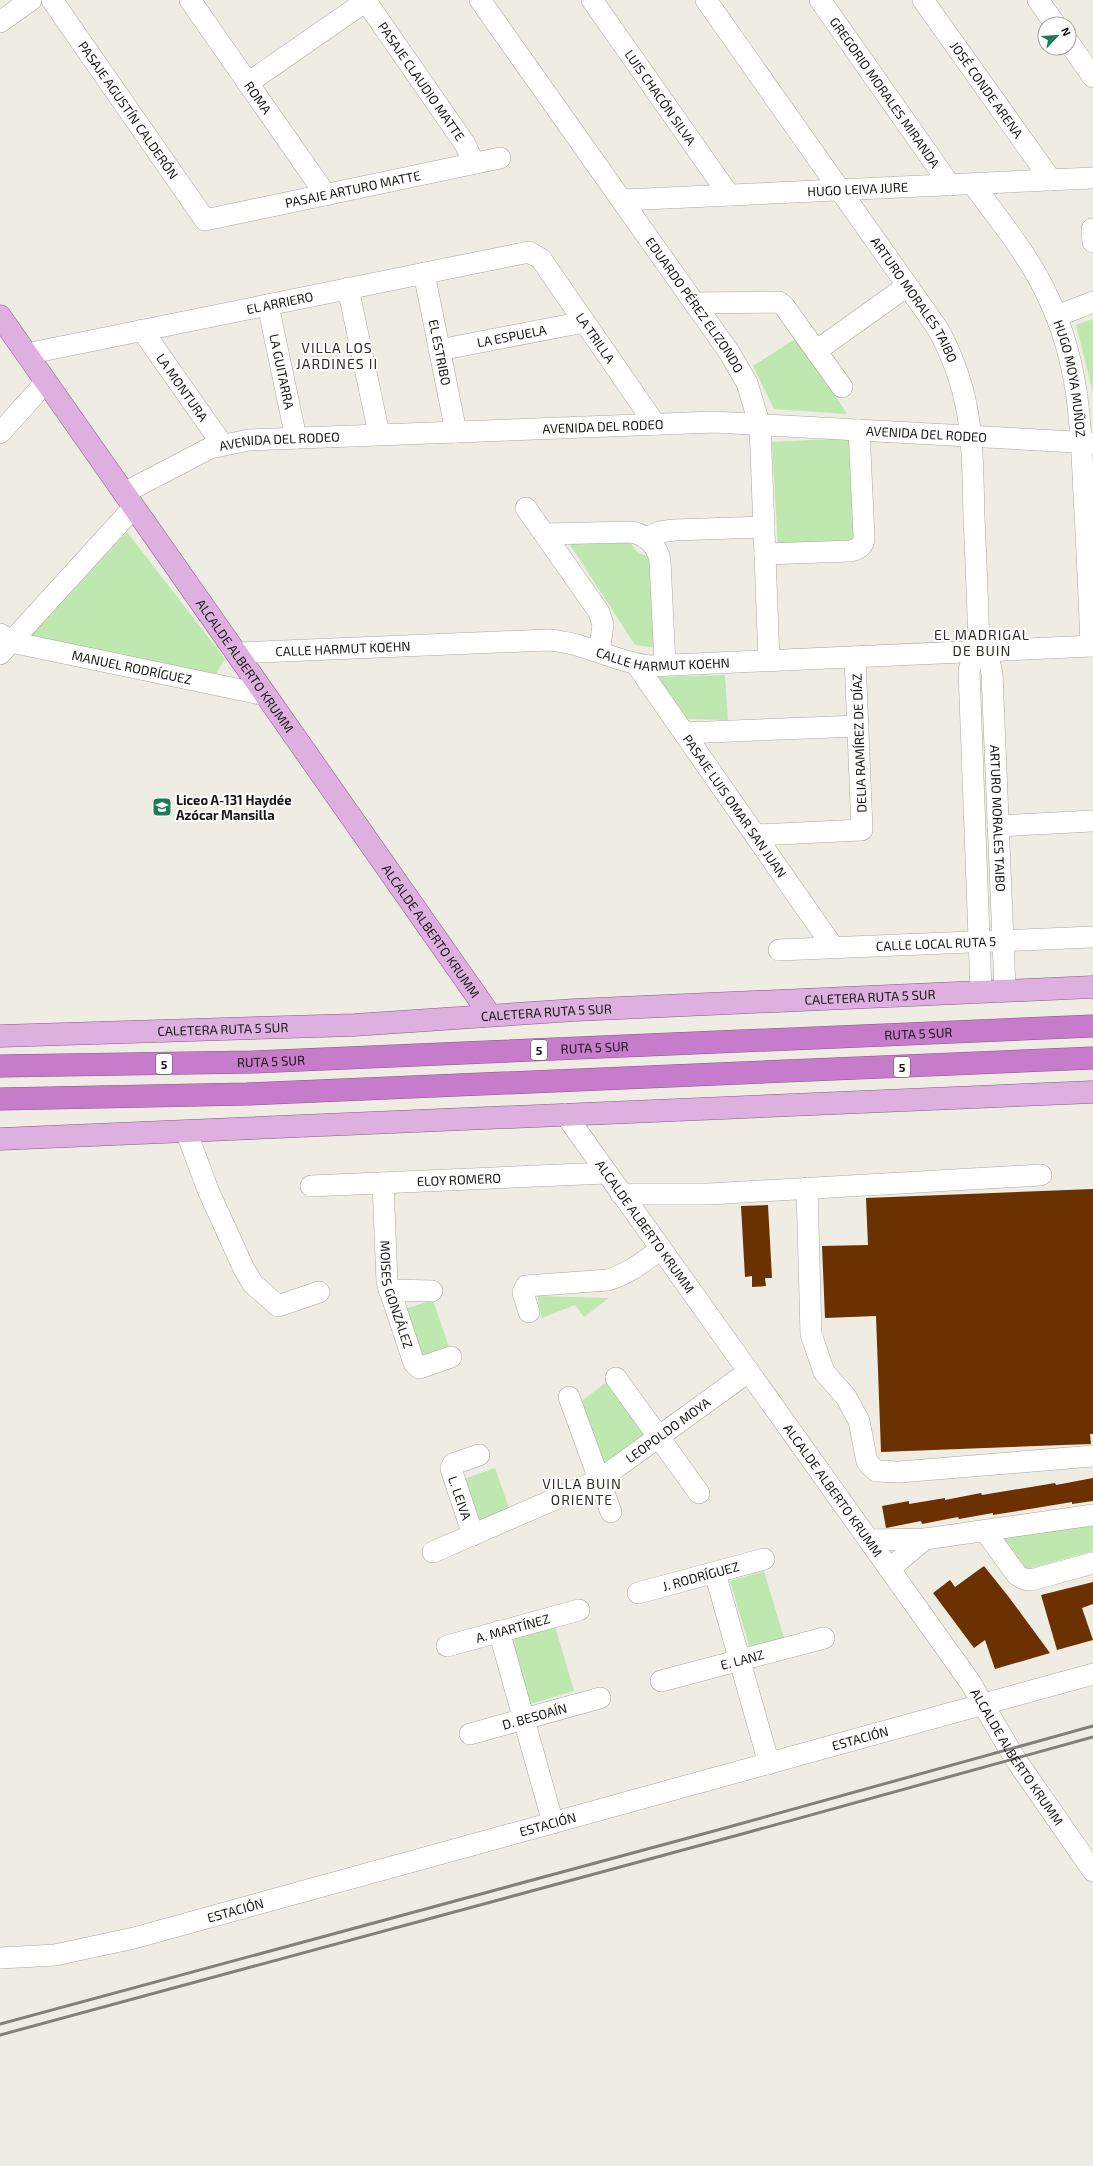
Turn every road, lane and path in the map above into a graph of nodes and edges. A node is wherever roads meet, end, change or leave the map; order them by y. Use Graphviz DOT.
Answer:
graph roads {
  1 [pos="31,0"];
  2 [pos="52,0"];
  3 [pos="480,0"];
  4 [pos="592,0"];
  5 [pos="706,0"];
  6 [pos="820,0"];
  7 [pos="923,0"];
  8 [pos="1038,0"];
  9 [pos="366,1"];
  10 [pos="199,3"];
  11 [pos="1049,16"];
  12 [pos="0,22"];
  13 [pos="1077,54"];
  14 [pos="1093,77"];
  15 [pos="248,83"];
  16 [pos="500,158"];
  17 [pos="471,164"];
  18 [pos="1093,178"];
  19 [pos="1050,180"];
  20 [pos="973,184"];
  21 [pos="950,185"];
  22 [pos="839,190"];
  23 [pos="326,195"];
  24 [pos="730,195"];
  25 [pos="623,200"];
  26 [pos="204,220"];
  27 [pos="534,254"];
  28 [pos="424,273"];
  29 [pos="907,286"];
  30 [pos="348,288"];
  31 [pos="1093,302"];
  32 [pos="695,303"];
  33 [pos="268,305"];
  34 [pos="0,316"];
  35 [pos="1057,316"];
  36 [pos="584,322"];
  37 [pos="142,330"];
  38 [pos="439,350"];
  39 [pos="816,351"];
  40 [pos="26,354"];
  41 [pos="46,382"];
  42 [pos="842,387"];
  43 [pos="655,424"];
  44 [pos="760,426"];
  45 [pos="859,430"];
  46 [pos="456,432"];
  47 [pos="0,433"];
  48 [pos="379,434"];
  49 [pos="971,436"];
  50 [pos="296,438"];
  51 [pos="1087,442"];
  52 [pos="222,444"];
  53 [pos="129,500"];
  54 [pos="526,508"];
  55 [pos="764,527"];
  56 [pos="545,534"];
  57 [pos="1090,537"];
  58 [pos="646,538"];
  59 [pos="765,554"];
  60 [pos="4,643"];
  61 [pos="1092,646"];
  62 [pos="979,651"];
  63 [pos="600,652"];
  64 [pos="236,653"];
  65 [pos="855,656"];
  66 [pos="770,660"];
  67 [pos="636,664"];
  68 [pos="664,665"];
  69 [pos="265,695"];
  70 [pos="858,726"];
  71 [pos="684,734"];
  72 [pos="1093,821"];
  73 [pos="998,826"];
  74 [pos="755,835"];
  75 [pos="1093,937"];
  76 [pos="1003,940"];
  77 [pos="979,942"];
  78 [pos="834,947"];
  79 [pos="779,950"];
  80 [pos="1093,986"];
  81 [pos="1005,990"];
  82 [pos="981,991"];
  83 [pos="490,1016"];
  84 [pos="1093,1026"];
  85 [pos="0,1036"];
  86 [pos="1093,1058"];
  87 [pos="0,1060"];
  88 [pos="75,1065"];
  89 [pos="0,1066"];
  90 [pos="1093,1092"];
  91 [pos="0,1099"];
  92 [pos="565,1114"];
  93 [pos="186,1131"];
  94 [pos="0,1139"];
  95 [pos="607,1173"];
  96 [pos="1041,1174"];
  97 [pos="383,1183"];
  98 [pos="311,1186"];
  99 [pos="807,1188"];
  100 [pos="621,1194"];
  101 [pos="661,1249"];
  102 [pos="389,1290"];
  103 [pos="432,1291"];
  104 [pos="320,1292"];
  105 [pos="529,1312"];
  106 [pos="451,1357"];
  107 [pos="748,1372"];
  108 [pos="616,1378"];
  109 [pos="569,1397"];
  110 [pos="658,1437"];
  111 [pos="478,1455"];
  112 [pos="1093,1456"];
  113 [pos="599,1480"];
  114 [pos="699,1493"];
  115 [pos="611,1512"];
  116 [pos="1093,1515"];
  117 [pos="985,1531"];
  118 [pos="473,1535"];
  119 [pos="925,1539"];
  120 [pos="869,1540"];
  121 [pos="433,1552"];
  122 [pos="764,1559"];
  123 [pos="1093,1562"];
  124 [pos="889,1569"];
  125 [pos="715,1573"];
  126 [pos="638,1593"];
  127 [pos="579,1610"];
  128 [pos="500,1631"];
  129 [pos="824,1638"];
  130 [pos="447,1646"];
  131 [pos="740,1660"];
  132 [pos="1093,1674"];
  133 [pos="661,1681"];
  134 [pos="600,1698"];
  135 [pos="982,1705"];
  136 [pos="524,1719"];
  137 [pos="470,1734"];
  138 [pos="769,1764"];
  139 [pos="553,1823"];
  140 [pos="1093,1871"];
  141 [pos="0,1958"];
  1 -- 12 [label="street"];
  2 -- 26 [label="street, PASAJE AGUSTÍN CALDERÓN"];
  3 -- 25 [label="street, EDUARDO PÉREZ ELIZONDO"];
  4 -- 24 [label="street, LUIS CHACÓN SILVA"];
  5 -- 22 [label="street, ARTURO MORALES TAIBO"];
  6 -- 21 [label="street, GREGORIO MORALES MIRANDA"];
  7 -- 19 [label="street, JOSÉ CONDE ARENA"];
  8 -- 11 [label="street"];
  9 -- 15 [label="street"];
  9 -- 17 [label="street, PASAJE CLAUDIO MATTE"];
  10 -- 15 [label="street, ROMA"];
  13 -- 14 [label="street"];
  15 -- 23 [label="street, ROMA"];
  16 -- 17 [label="street, PASAJE ARTURO MATTE"];
  17 -- 23 [label="street, PASAJE ARTURO MATTE"];
  18 -- 19 [label="street, HUGO LEIVA JURE"];
  19 -- 20 [label="street, HUGO LEIVA JURE"];
  20 -- 21 [label="street, HUGO LEIVA JURE"];
  20 -- 35 [label="street, HUGO MOYA MUÑOZ"];
  21 -- 22 [label="street, HUGO LEIVA JURE"];
  22 -- 24 [label="street, HUGO LEIVA JURE"];
  22 -- 29 [label="street, ARTURO MORALES TAIBO"];
  23 -- 26 [label="street, PASAJE ARTURO MATTE"];
  24 -- 25 [label="street, HUGO LEIVA JURE"];
  25 -- 32 [label="street, EDUARDO PÉREZ ELIZONDO"];
  27 -- 28 [label="street, EL ARRIERO"];
  27 -- 36 [label="street, LA TRILLA"];
  28 -- 30 [label="street, EL ARRIERO"];
  28 -- 38 [label="street, EL ESTRIBO"];
  29 -- 39 [label="street"];
  29 -- 49 [label="street, ARTURO MORALES TAIBO"];
  30 -- 33 [label="street, EL ARRIERO"];
  30 -- 48 [label="street"];
  31 -- 35 [label="street"];
  32 -- 39 [label="street"];
  32 -- 44 [label="street, EDUARDO PÉREZ ELIZONDO"];
  33 -- 37 [label="street, EL ARRIERO"];
  33 -- 50 [label="street, LA GUITARRA"];
  34 -- 40 [label="main road, ALCALDE ALBERTO KRUMM"];
  35 -- 51 [label="street, HUGO MOYA MUÑOZ"];
  36 -- 38 [label="street, LA ESPUELA"];
  36 -- 43 [label="street, LA TRILLA"];
  37 -- 40 [label="street, EL ARRIERO"];
  37 -- 52 [label="street, LA MONTURA"];
  38 -- 46 [label="street, EL ESTRIBO"];
  39 -- 42 [label="street"];
  40 -- 41 [label="main road, ALCALDE ALBERTO KRUMM"];
  41 -- 47 [label="street"];
  41 -- 53 [label="main road, ALCALDE ALBERTO KRUMM"];
  43 -- 44 [label="street, AVENIDA DEL RODEO"];
  43 -- 46 [label="street, AVENIDA DEL RODEO"];
  44 -- 45 [label="street, AVENIDA DEL RODEO"];
  44 -- 55 [label="street, EDUARDO PÉREZ ELIZONDO"];
  45 -- 49 [label="street, AVENIDA DEL RODEO"];
  45 -- 59 [label="street"];
  46 -- 48 [label="street, AVENIDA DEL RODEO"];
  48 -- 50 [label="street, AVENIDA DEL RODEO"];
  49 -- 51 [label="street, AVENIDA DEL RODEO"];
  49 -- 62 [label="street, ARTURO MORALES TAIBO"];
  50 -- 52 [label="street, AVENIDA DEL RODEO"];
  51 -- 57 [label="street, HUGO MOYA MUÑOZ"];
  52 -- 53 [label="street, AVENIDA DEL RODEO"];
  53 -- 60 [label="street, AVENIDA DEL RODEO"];
  53 -- 64 [label="main road, ALCALDE ALBERTO KRUMM"];
  54 -- 56 [label="street"];
  55 -- 58 [label="street"];
  55 -- 59 [label="street, EDUARDO PÉREZ ELIZONDO"];
  56 -- 58 [label="street"];
  56 -- 63 [label="street"];
  57 -- 61 [label="street, HUGO MOYA MUÑOZ"];
  58 -- 68 [label="street"];
  59 -- 66 [label="street, EDUARDO PÉREZ ELIZONDO"];
  60 -- 69 [label="street, MANUEL RODRÍGUEZ"];
  61 -- 62 [label="street, CALLE HARMUT KOEHN"];
  62 -- 65 [label="street, CALLE HARMUT KOEHN"];
  62 -- 73 [label="street, ARTURO MORALES TAIBO"];
  62 -- 77 [label="street, ARTURO MORALES TAIBO"];
  63 -- 64 [label="street, CALLE HARMUT KOEHN"];
  63 -- 67 [label="street, CALLE HARMUT KOEHN"];
  64 -- 69 [label="main road, ALCALDE ALBERTO KRUMM"];
  65 -- 66 [label="street, CALLE HARMUT KOEHN"];
  65 -- 70 [label="street, DELIA RAMÍREZ DE DÍAZ"];
  66 -- 68 [label="street, CALLE HARMUT KOEHN"];
  67 -- 68 [label="street, CALLE HARMUT KOEHN"];
  67 -- 71 [label="street, PASAJE LUIS OMAR SAN JUAN"];
  69 -- 83 [label="main road, ALCALDE ALBERTO KRUMM"];
  70 -- 71 [label="street"];
  70 -- 74 [label="street, DELIA RAMÍREZ DE DÍAZ"];
  71 -- 74 [label="street, PASAJE LUIS OMAR SAN JUAN"];
  72 -- 73 [label="street"];
  73 -- 76 [label="street, ARTURO MORALES TAIBO"];
  74 -- 78 [label="street, PASAJE LUIS OMAR SAN JUAN"];
  75 -- 76 [label="street, CALLE LOCAL RUTA 5"];
  76 -- 77 [label="street, CALLE LOCAL RUTA 5"];
  76 -- 81 [label="street, ARTURO MORALES TAIBO"];
  77 -- 78 [label="street, CALLE LOCAL RUTA 5"];
  77 -- 82 [label="street, ARTURO MORALES TAIBO"];
  78 -- 79 [label="street, CALLE LOCAL RUTA 5"];
  80 -- 81 [label="main road, CALETERA RUTA 5 SUR"];
  81 -- 82 [label="main road, CALETERA RUTA 5 SUR"];
  82 -- 83 [label="main road, CALETERA RUTA 5 SUR"];
  83 -- 85 [label="main road, CALETERA RUTA 5 SUR"];
  84 -- 88 [label="highway, RUTA 5 SUR / 5"];
  86 -- 91 [label="highway, 5"];
  87 -- 88 [label="highway"];
  88 -- 89 [label="highway, RUTA 5 SUR / 5"];
  90 -- 92 [label="main road"];
  92 -- 93 [label="main road"];
  92 -- 95 [label="street, ALCALDE ALBERTO KRUMM"];
  93 -- 94 [label="main road"];
  93 -- 104 [label="street"];
  95 -- 97 [label="street, ELOY ROMERO"];
  95 -- 100 [label="street, ALCALDE ALBERTO KRUMM"];
  96 -- 99 [label="street"];
  97 -- 98 [label="street, ELOY ROMERO"];
  97 -- 102 [label="street, MOISES GONZÁLEZ"];
  99 -- 100 [label="street"];
  99 -- 112 [label="street"];
  100 -- 101 [label="street, ALCALDE ALBERTO KRUMM"];
  101 -- 105 [label="street"];
  101 -- 107 [label="street, ALCALDE ALBERTO KRUMM"];
  102 -- 103 [label="street"];
  102 -- 106 [label="street, MOISES GONZÁLEZ"];
  107 -- 110 [label="street, LEOPOLDO MOYA"];
  107 -- 120 [label="street, ALCALDE ALBERTO KRUMM"];
  108 -- 110 [label="street"];
  109 -- 113 [label="street"];
  110 -- 113 [label="street, LEOPOLDO MOYA"];
  110 -- 114 [label="street"];
  111 -- 118 [label="street, L. LEIVA"];
  113 -- 115 [label="street"];
  113 -- 118 [label="street, LEOPOLDO MOYA"];
  116 -- 117 [label="street"];
  117 -- 119 [label="street"];
  117 -- 123 [label="street"];
  118 -- 121 [label="street, LEOPOLDO MOYA"];
  119 -- 120 [label="street"];
  119 -- 124 [label="street"];
  120 -- 124 [label="street, ALCALDE ALBERTO KRUMM"];
  122 -- 125 [label="street, J. RODRÍGUEZ"];
  124 -- 135 [label="street, ALCALDE ALBERTO KRUMM"];
  125 -- 126 [label="street, J. RODRÍGUEZ"];
  125 -- 131 [label="street"];
  127 -- 128 [label="street, A. MARTÍNEZ"];
  128 -- 130 [label="street, A. MARTÍNEZ"];
  128 -- 136 [label="street"];
  129 -- 131 [label="street, E. LANZ"];
  131 -- 133 [label="street, E. LANZ"];
  131 -- 138 [label="street"];
  132 -- 135 [label="street, ESTACIÓN"];
  134 -- 136 [label="street, D. BESOAÍN"];
  135 -- 138 [label="street, ESTACIÓN"];
  135 -- 140 [label="street, ALCALDE ALBERTO KRUMM"];
  136 -- 137 [label="street, D. BESOAÍN"];
  136 -- 139 [label="street"];
  138 -- 139 [label="street, ESTACIÓN"];
  139 -- 141 [label="street, ESTACIÓN"];
}
